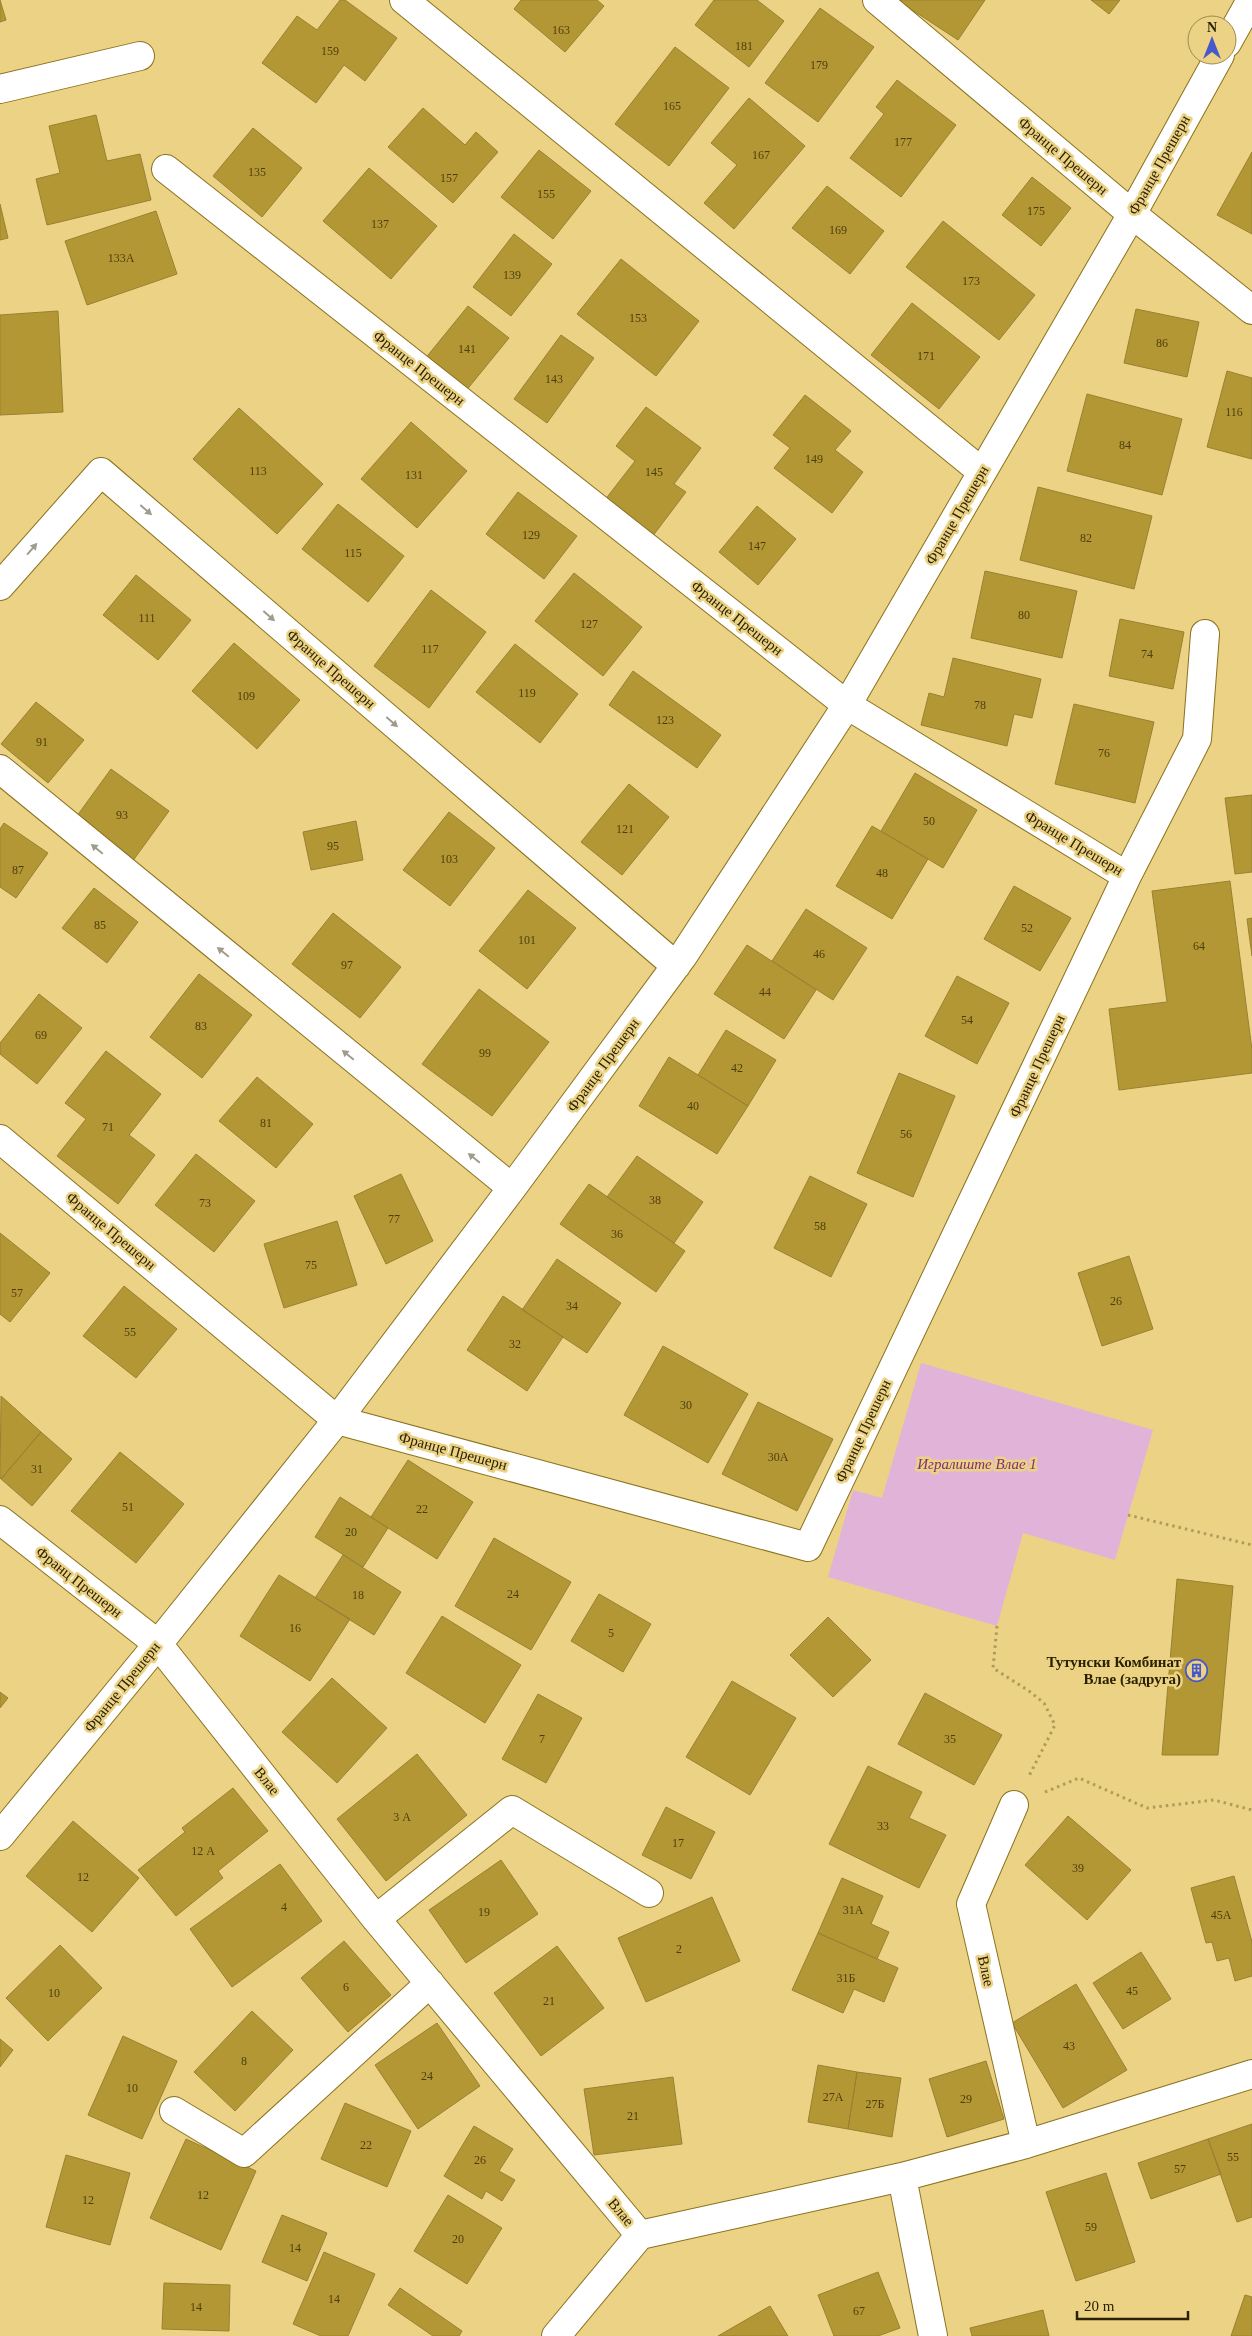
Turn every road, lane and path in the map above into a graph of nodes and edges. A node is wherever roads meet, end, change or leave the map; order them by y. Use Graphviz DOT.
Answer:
graph roads {
  1 [pos="404,0"];
  2 [pos="877,0"];
  3 [pos="1251,0"];
  4 [pos="1237,25"];
  5 [pos="140,56"];
  6 [pos="1214,65"];
  7 [pos="0,89"];
  8 [pos="166,169"];
  9 [pos="1132,214"];
  10 [pos="1252,310"];
  11 [pos="982,472"];
  12 [pos="0,586"];
  13 [pos="1205,634"];
  14 [pos="847,705"];
  15 [pos="0,769"];
  16 [pos="1127,876"];
  17 [pos="676,966"];
  18 [pos="0,1139"];
  19 [pos="512,1188"];
  20 [pos="337,1420"];
  21 [pos="1128,1515"];
  22 [pos="0,1520"];
  23 [pos="1252,1546"];
  24 [pos="997,1626"];
  25 [pos="158,1644"];
  26 [pos="1014,1805"];
  27 [pos="1252,1810"];
  28 [pos="0,1836"];
  29 [pos="649,1893"];
  30 [pos="376,1919"];
  31 [pos="430,1983"];
  32 [pos="1252,2074"];
  33 [pos="174,2111"];
  34 [pos="1026,2144"];
  35 [pos="902,2177"];
  36 [pos="640,2235"];
  37 [pos="556,2336"];
  38 [pos="933,2336"];
  1 -- 11 [label="street"];
  2 -- 9 [label="street, Франце Прешерн"];
  3 -- 4 [label="street"];
  5 -- 7 [label="street"];
  6 -- 9 [label="street, Францe Прешерн"];
  8 -- 14 [label="street, Франце Прешерн"];
  9 -- 10 [label="street, Франце Прешерн"];
  9 -- 11 [label="street, Францe Прешерн"];
  11 -- 14 [label="street, Францe Прешерн"];
  12 -- 17 [label="street, Францe Прешерн, one-way"];
  13 -- 16 [label="street, Франце Прешерн"];
  14 -- 16 [label="street, Франце Прешерн"];
  14 -- 17 [label="street, Францe Прешерн"];
  19 -- 15 [label="street, one-way"];
  16 -- 20 [label="street, Францe Прешерн"];
  17 -- 19 [label="street, Францe Прешерн"];
  18 -- 20 [label="street, Францe Прешерн"];
  19 -- 20 [label="street, Францe Прешерн"];
  20 -- 25 [label="street, Францe Прешерн"];
  21 -- 23 [label="path"];
  22 -- 25 [label="street, Франц Прешерн"];
  24 -- 26 [label="path"];
  25 -- 28 [label="street, Францe Прешерн"];
  25 -- 30 [label="street, Влае"];
  26 -- 27 [label="path"];
  26 -- 34 [label="street, Влае"];
  29 -- 30 [label="street"];
  30 -- 31 [label="street, Влае"];
  31 -- 33 [label="street"];
  31 -- 36 [label="street, Влае"];
  32 -- 34 [label="street, Влае"];
  34 -- 35 [label="street, Влае"];
  35 -- 36 [label="street, Влае"];
  35 -- 38 [label="street"];
  36 -- 37 [label="street"];
}
